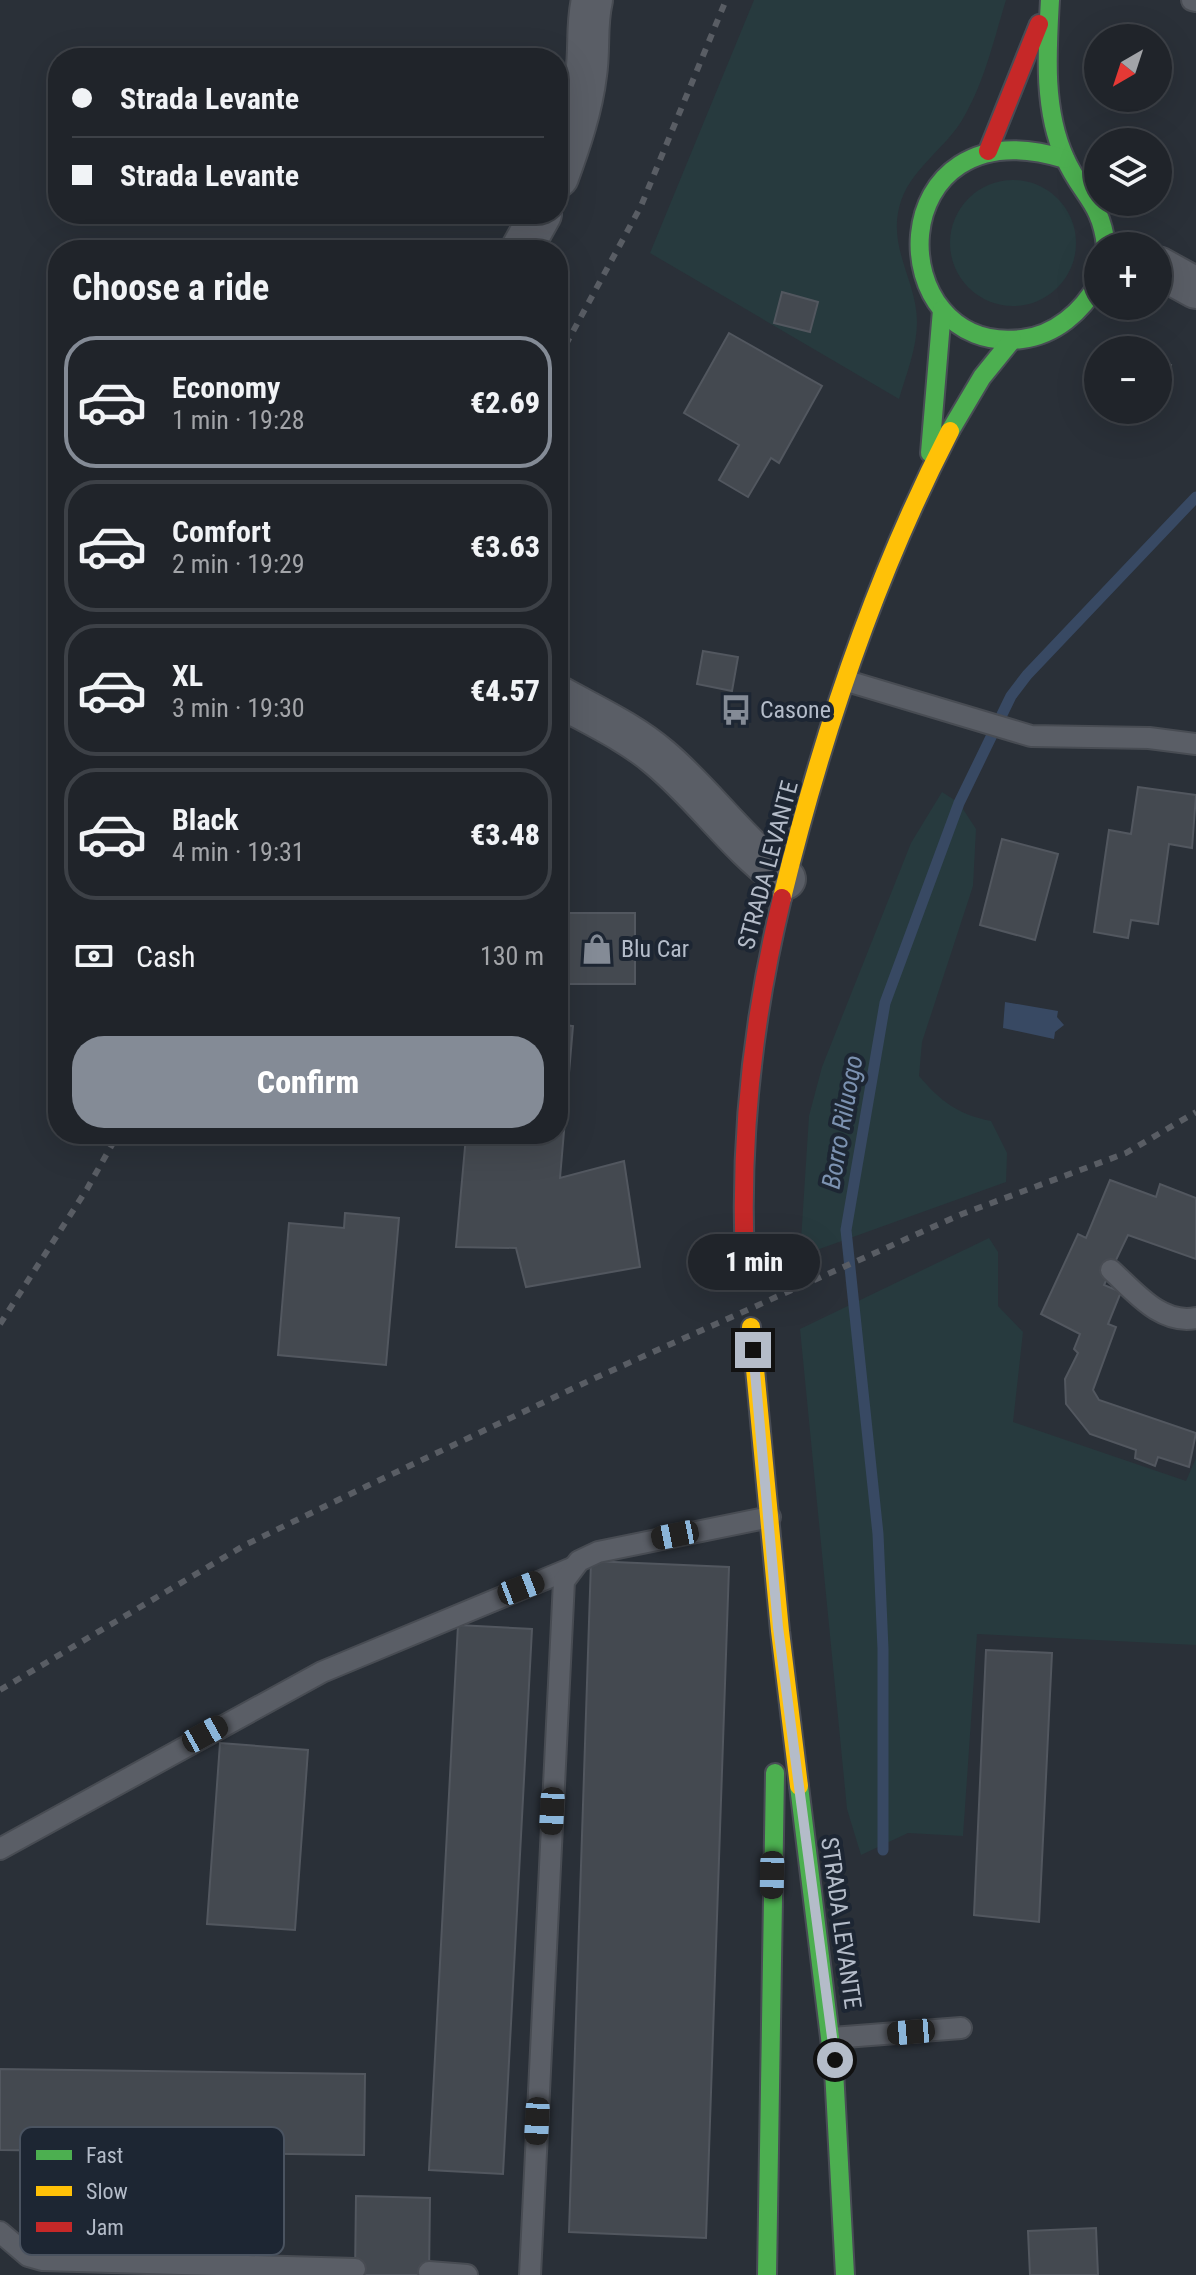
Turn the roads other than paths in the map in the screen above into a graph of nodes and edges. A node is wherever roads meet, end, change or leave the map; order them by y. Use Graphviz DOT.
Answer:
graph roads {
  1 [pos="592,0"];
  2 [pos="1049,0"];
  3 [pos="568,149"];
  4 [pos="988,151"];
  5 [pos="1065,159"];
  6 [pos="1109,232"];
  7 [pos="1084,309"];
  8 [pos="942,310"];
  9 [pos="1012,340"];
  10 [pos="927,479"];
  11 [pos="847,681"];
  12 [pos="568,701"];
  13 [pos="1196,744"];
  14 [pos="785,879"];
  15 [pos="1111,1270"];
  16 [pos="746,1281"];
  17 [pos="1196,1318"];
  18 [pos="751,1327"];
  19 [pos="770,1517"];
  20 [pos="572,1568"];
  21 [pos="778,1627"];
  22 [pos="0,1849"];
  23 [pos="961,2028"];
  24 [pos="832,2038"];
  25 [pos="0,2232"];
  26 [pos="20,2249"];
  27 [pos="27,2255"];
  28 [pos="355,2269"];
  29 [pos="429,2272"];
  30 [pos="467,2275"];
  31 [pos="530,2275"];
  32 [pos="767,2275"];
  33 [pos="845,2275"];
  1 -- 3 [label="street"];
  2 -- 4 [label="main road"];
  2 -- 5 [label="main road"];
  4 -- 5 [label="main road"];
  4 -- 8 [label="main road"];
  5 -- 6 [label="main road"];
  7 -- 9 [label="main road"];
  8 -- 9 [label="main road"];
  8 -- 10 [label="main road, STRADA LEVANTE"];
  9 -- 10 [label="main road, STRADA LEVANTE"];
  10 -- 11 [label="main road, STRADA LEVANTE"];
  11 -- 13 [label="lane"];
  11 -- 14 [label="main road, STRADA LEVANTE"];
  12 -- 14 [label="street"];
  14 -- 16 [label="main road, STRADA LEVANTE"];
  15 -- 17 [label="lane"];
  18 -- 19 [label="main road, STRADA LEVANTE"];
  19 -- 20 [label="lane"];
  19 -- 21 [label="main road, STRADA LEVANTE"];
  20 -- 22 [label="lane"];
  20 -- 31 [label="lane"];
  21 -- 24 [label="main road, STRADA LEVANTE"];
  21 -- 32 [label="main road, STRADA LEVANTE"];
  23 -- 24 [label="lane"];
  24 -- 33 [label="main road, STRADA LEVANTE"];
  25 -- 26 [label="lane"];
  27 -- 28 [label="lane"];
  29 -- 30 [label="lane"];
}
